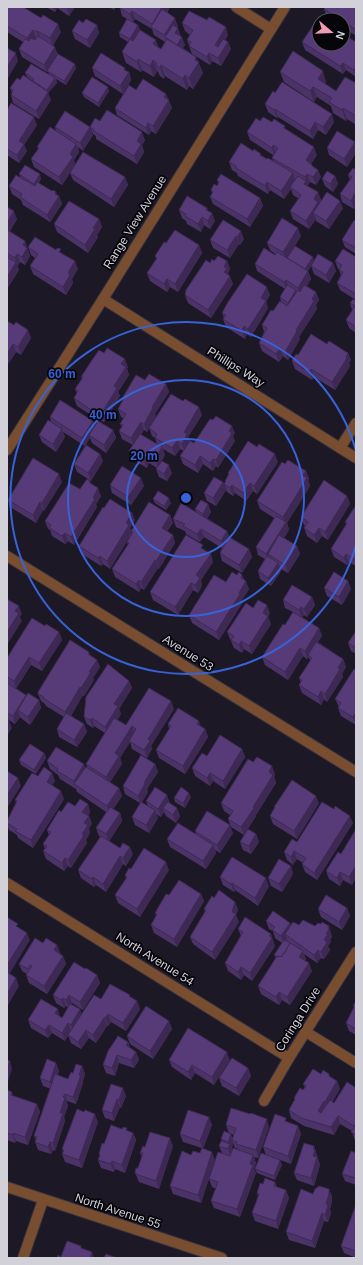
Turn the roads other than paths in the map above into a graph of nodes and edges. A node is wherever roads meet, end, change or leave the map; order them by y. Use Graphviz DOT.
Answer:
graph roads {
  1 [pos="236,7"];
  2 [pos="285,7"];
  3 [pos="271,29"];
  4 [pos="103,299"];
  5 [pos="356,423"];
  6 [pos="340,448"];
  7 [pos="7,450"];
  8 [pos="356,458"];
  9 [pos="7,556"];
  10 [pos="356,772"];
  11 [pos="7,883"];
  12 [pos="356,952"];
  13 [pos="306,1032"];
  14 [pos="289,1058"];
  15 [pos="356,1063"];
  16 [pos="264,1101"];
  17 [pos="7,1187"];
  18 [pos="43,1200"];
  19 [pos="23,1258"];
  20 [pos="222,1258"];
  1 -- 3 [label="street"];
  2 -- 3 [label="street, Range View Avenue"];
  3 -- 4 [label="street, Range View Avenue"];
  4 -- 6 [label="street, Phillips Way"];
  4 -- 7 [label="street, Range View Avenue"];
  5 -- 6 [label="street"];
  6 -- 8 [label="street, Phillips Way"];
  9 -- 10 [label="street, Avenue 53"];
  11 -- 14 [label="street, North Avenue 54"];
  12 -- 13 [label="street, Coringa Drive"];
  13 -- 14 [label="street, Coringa Drive"];
  13 -- 15 [label="street"];
  14 -- 16 [label="street, Coringa Drive"];
  17 -- 18 [label="street, North Avenue 55"];
  18 -- 19 [label="street"];
  18 -- 20 [label="street, North Avenue 55"];
}
